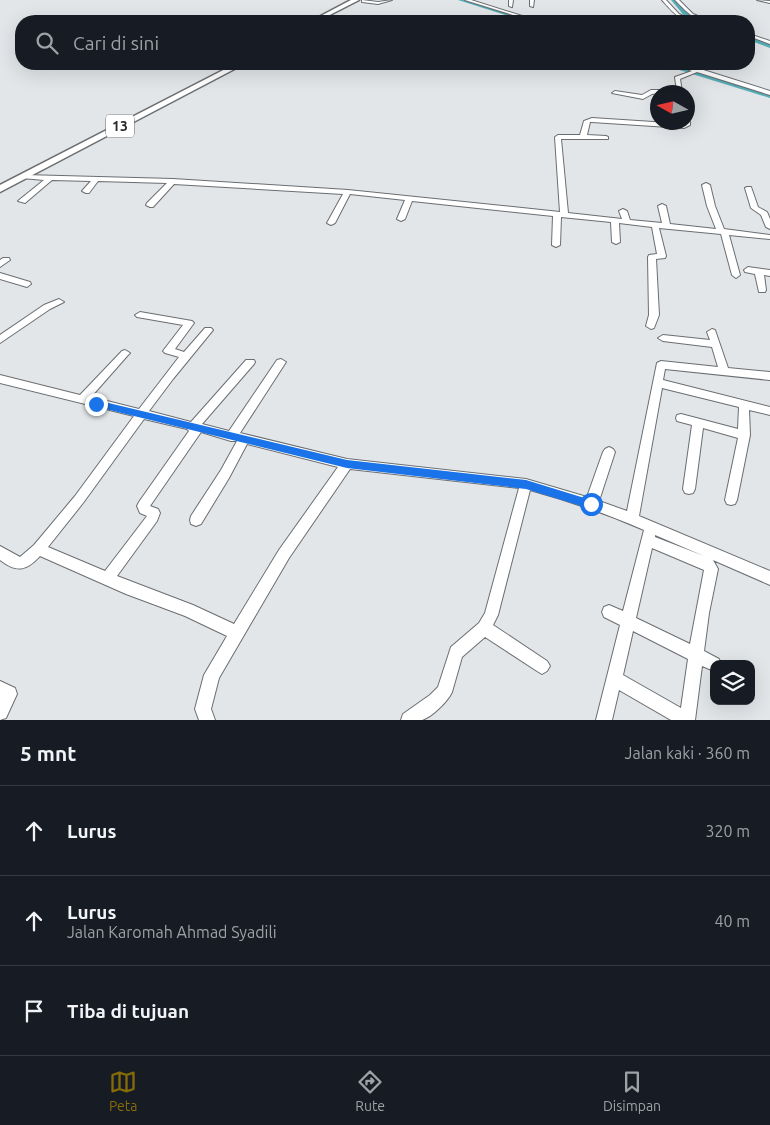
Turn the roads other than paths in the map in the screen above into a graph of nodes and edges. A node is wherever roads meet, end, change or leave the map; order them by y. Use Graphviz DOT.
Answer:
graph roads {
  1 [pos="356,0"];
  2 [pos="363,0"];
  3 [pos="390,0"];
  4 [pos="467,0"];
  5 [pos="511,0"];
  6 [pos="532,0"];
  7 [pos="664,0"];
  8 [pos="677,0"];
  9 [pos="762,0"];
  10 [pos="770,2"];
  11 [pos="511,6"];
  12 [pos="532,6"];
  13 [pos="326,15"];
  14 [pos="334,15"];
  15 [pos="516,15"];
  16 [pos="678,15"];
  17 [pos="692,15"];
  18 [pos="755,37"];
  19 [pos="755,43"];
  20 [pos="770,43"];
  21 [pos="770,49"];
  22 [pos="219,70"];
  23 [pos="228,70"];
  24 [pos="690,70"];
  25 [pos="694,72"];
  26 [pos="678,85"];
  27 [pos="616,93"];
  28 [pos="650,93"];
  29 [pos="770,93"];
  30 [pos="636,115"];
  31 [pos="638,123"];
  32 [pos="650,124"];
  33 [pos="583,137"];
  34 [pos="606,138"];
  35 [pos="139,172"];
  36 [pos="24,176"];
  37 [pos="49,179"];
  38 [pos="95,180"];
  39 [pos="133,180"];
  40 [pos="0,182"];
  41 [pos="174,182"];
  42 [pos="706,185"];
  43 [pos="749,188"];
  44 [pos="0,189"];
  45 [pos="86,191"];
  46 [pos="348,192"];
  47 [pos="409,198"];
  48 [pos="22,201"];
  49 [pos="150,205"];
  50 [pos="662,206"];
  51 [pos="624,210"];
  52 [pos="560,215"];
  53 [pos="401,220"];
  54 [pos="615,221"];
  55 [pos="627,222"];
  56 [pos="331,223"];
  57 [pos="655,224"];
  58 [pos="667,226"];
  59 [pos="770,227"];
  60 [pos="723,231"];
  61 [pos="770,237"];
  62 [pos="616,242"];
  63 [pos="556,245"];
  64 [pos="748,270"];
  65 [pos="759,271"];
  66 [pos="770,272"];
  67 [pos="736,275"];
  68 [pos="0,276"];
  69 [pos="27,284"];
  70 [pos="762,290"];
  71 [pos="59,302"];
  72 [pos="140,316"];
  73 [pos="651,326"];
  74 [pos="208,330"];
  75 [pos="712,332"];
  76 [pos="662,338"];
  77 [pos="0,340"];
  78 [pos="715,344"];
  79 [pos="124,353"];
  80 [pos="184,355"];
  81 [pos="250,362"];
  82 [pos="281,362"];
  83 [pos="724,371"];
  84 [pos="770,376"];
  85 [pos="0,379"];
  86 [pos="659,383"];
  87 [pos="82,400"];
  88 [pos="744,405"];
  89 [pos="770,411"];
  90 [pos="142,415"];
  91 [pos="681,418"];
  92 [pos="698,422"];
  93 [pos="194,428"];
  94 [pos="744,435"];
  95 [pos="237,438"];
  96 [pos="609,452"];
  97 [pos="347,464"];
  98 [pos="526,484"];
  99 [pos="689,489"];
  100 [pos="731,500"];
  101 [pos="591,504"];
  102 [pos="196,520"];
  103 [pos="632,520"];
  104 [pos="649,533"];
  105 [pos="38,548"];
  106 [pos="0,552"];
  107 [pos="770,578"];
  108 [pos="107,580"];
  109 [pos="609,612"];
  110 [pos="628,622"];
  111 [pos="484,628"];
  112 [pos="236,633"];
  113 [pos="698,655"];
  114 [pos="710,662"];
  115 [pos="542,666"];
  116 [pos="614,678"];
  117 [pos="0,689"];
  118 [pos="0,712"];
  119 [pos="207,720"];
  120 [pos="409,720"];
  121 [pos="604,720"];
  122 [pos="687,720"];
  1 -- 13 [label="highway"];
  2 -- 3 [label="street"];
  2 -- 14 [label="highway"];
  4 -- 15 [label="street"];
  5 -- 11 [label="street"];
  6 -- 12 [label="street"];
  7 -- 16 [label="street"];
  8 -- 17 [label="street"];
  9 -- 10 [label="street"];
  18 -- 20 [label="street"];
  19 -- 21 [label="street"];
  22 -- 40 [label="highway, 13"];
  23 -- 36 [label="highway, 13"];
  24 -- 25 [label="street"];
  25 -- 26 [label="street"];
  25 -- 29 [label="street"];
  27 -- 28 [label="street"];
  30 -- 31 [label="street"];
  31 -- 32 [label="street"];
  31 -- 33 [label="street"];
  33 -- 34 [label="street"];
  33 -- 52 [label="street"];
  35 -- 39 [label="street"];
  36 -- 37 [label="street"];
  36 -- 44 [label="highway, 13"];
  37 -- 38 [label="street"];
  37 -- 48 [label="street"];
  38 -- 39 [label="street"];
  38 -- 45 [label="street"];
  39 -- 41 [label="street"];
  41 -- 46 [label="street"];
  41 -- 49 [label="street"];
  42 -- 60 [label="street"];
  43 -- 59 [label="street"];
  46 -- 47 [label="street"];
  46 -- 56 [label="street"];
  47 -- 52 [label="street"];
  47 -- 53 [label="street"];
  50 -- 58 [label="street"];
  51 -- 55 [label="street"];
  52 -- 54 [label="street"];
  52 -- 63 [label="street"];
  54 -- 55 [label="street"];
  54 -- 62 [label="street"];
  55 -- 57 [label="street"];
  57 -- 58 [label="street"];
  57 -- 73 [label="street"];
  58 -- 60 [label="street"];
  60 -- 61 [label="street"];
  60 -- 67 [label="street"];
  64 -- 65 [label="street"];
  65 -- 66 [label="street"];
  65 -- 70 [label="street"];
  68 -- 69 [label="street"];
  71 -- 77 [label="street"];
  72 -- 80 [label="street"];
  74 -- 80 [label="street"];
  75 -- 78 [label="street"];
  76 -- 78 [label="street"];
  78 -- 83 [label="street"];
  79 -- 87 [label="street"];
  80 -- 90 [label="street"];
  81 -- 93 [label="street"];
  82 -- 95 [label="street"];
  83 -- 84 [label="street"];
  83 -- 86 [label="street"];
  85 -- 87 [label="street"];
  86 -- 88 [label="street"];
  86 -- 103 [label="street"];
  87 -- 90 [label="street"];
  88 -- 89 [label="street"];
  88 -- 94 [label="street"];
  90 -- 93 [label="street"];
  90 -- 105 [label="street"];
  91 -- 92 [label="street"];
  92 -- 94 [label="street"];
  92 -- 99 [label="street"];
  93 -- 95 [label="street"];
  93 -- 108 [label="street"];
  94 -- 100 [label="street"];
  95 -- 97 [label="street"];
  95 -- 102 [label="street"];
  96 -- 101 [label="street"];
  97 -- 98 [label="street"];
  97 -- 112 [label="street"];
  98 -- 101 [label="street"];
  98 -- 111 [label="street"];
  101 -- 103 [label="street"];
  103 -- 104 [label="street"];
  104 -- 107 [label="street"];
  104 -- 110 [label="street"];
  104 -- 113 [label="street"];
  105 -- 106 [label="street"];
  105 -- 108 [label="street"];
  108 -- 112 [label="street"];
  109 -- 110 [label="street"];
  110 -- 113 [label="street"];
  110 -- 116 [label="street"];
  111 -- 115 [label="street"];
  111 -- 120 [label="street"];
  112 -- 119 [label="street"];
  113 -- 114 [label="street"];
  113 -- 122 [label="street"];
  116 -- 121 [label="street"];
  116 -- 122 [label="street"];
  117 -- 118 [label="street"];
}
